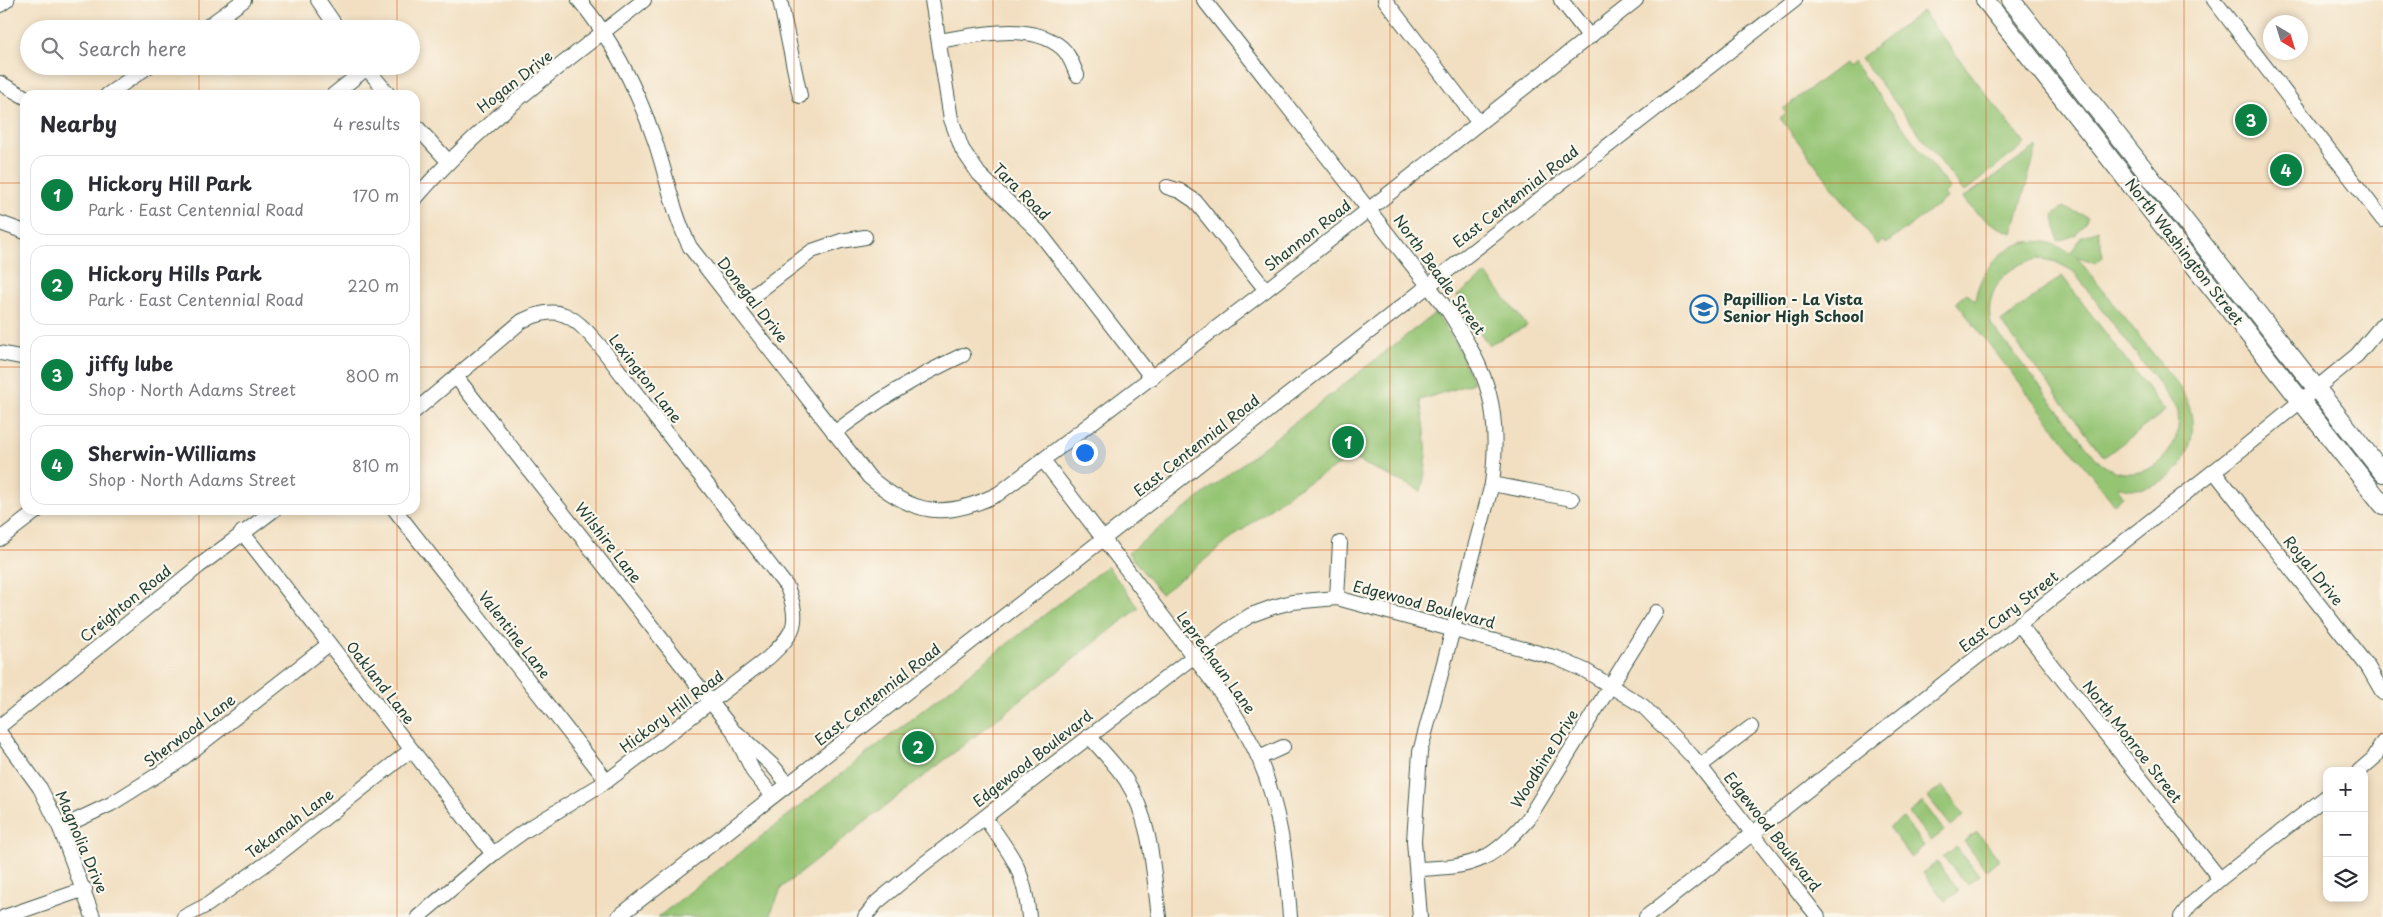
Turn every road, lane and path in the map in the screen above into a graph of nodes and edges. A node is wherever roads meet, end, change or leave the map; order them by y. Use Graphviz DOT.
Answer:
graph roads {
  1 [pos="7,0"];
  2 [pos="244,0"];
  3 [pos="318,0"];
  4 [pos="579,0"];
  5 [pos="644,0"];
  6 [pos="780,0"];
  7 [pos="932,0"];
  8 [pos="1204,0"];
  9 [pos="1385,0"];
  10 [pos="1561,0"];
  11 [pos="1636,0"];
  12 [pos="1795,0"];
  13 [pos="1985,0"];
  14 [pos="2011,0"];
  15 [pos="2214,0"];
  16 [pos="0,5"];
  17 [pos="216,20"];
  18 [pos="332,20"];
  19 [pos="602,33"];
  20 [pos="1590,37"];
  21 [pos="939,42"];
  22 [pos="136,75"];
  23 [pos="357,75"];
  24 [pos="373,75"];
  25 [pos="1077,75"];
  26 [pos="0,83"];
  27 [pos="114,90"];
  28 [pos="339,90"];
  29 [pos="386,90"];
  30 [pos="20,94"];
  31 [pos="800,96"];
  32 [pos="1480,123"];
  33 [pos="420,130"];
  34 [pos="448,161"];
  35 [pos="1166,187"];
  36 [pos="420,193"];
  37 [pos="1370,209"];
  38 [pos="2383,220"];
  39 [pos="0,223"];
  40 [pos="20,230"];
  41 [pos="865,237"];
  42 [pos="1429,284"];
  43 [pos="1266,290"];
  44 [pos="737,308"];
  45 [pos="2383,324"];
  46 [pos="0,353"];
  47 [pos="963,355"];
  48 [pos="20,357"];
  49 [pos="457,378"];
  50 [pos="1152,378"];
  51 [pos="2316,388"];
  52 [pos="2301,400"];
  53 [pos="420,407"];
  54 [pos="834,433"];
  55 [pos="1043,460"];
  56 [pos="2214,471"];
  57 [pos="2383,473"];
  58 [pos="704,480"];
  59 [pos="1492,484"];
  60 [pos="998,494"];
  61 [pos="1572,499"];
  62 [pos="2383,505"];
  63 [pos="31,515"];
  64 [pos="267,515"];
  65 [pos="399,515"];
  66 [pos="242,532"];
  67 [pos="0,539"];
  68 [pos="1104,540"];
  69 [pos="1340,543"];
  70 [pos="1337,598"];
  71 [pos="1656,612"];
  72 [pos="2019,624"];
  73 [pos="1454,631"];
  74 [pos="330,644"];
  75 [pos="1193,655"];
  76 [pos="1610,685"];
  77 [pos="2383,693"];
  78 [pos="712,702"];
  79 [pos="0,726"];
  80 [pos="1751,727"];
  81 [pos="732,729"];
  82 [pos="0,733"];
  83 [pos="1089,736"];
  84 [pos="2383,742"];
  85 [pos="1283,747"];
  86 [pos="411,750"];
  87 [pos="1259,758"];
  88 [pos="1700,766"];
  89 [pos="2363,767"];
  90 [pos="607,781"];
  91 [pos="788,784"];
  92 [pos="773,796"];
  93 [pos="2323,799"];
  94 [pos="985,818"];
  95 [pos="60,828"];
  96 [pos="1753,834"];
  97 [pos="493,854"];
  98 [pos="1417,870"];
  99 [pos="2220,879"];
  100 [pos="85,890"];
  101 [pos="4,917"];
  102 [pos="93,917"];
  103 [pos="184,917"];
  104 [pos="418,917"];
  105 [pos="618,917"];
  106 [pos="865,917"];
  107 [pos="1029,917"];
  108 [pos="1159,917"];
  109 [pos="1290,917"];
  110 [pos="1420,917"];
  111 [pos="1646,917"];
  112 [pos="1818,917"];
  113 [pos="2182,917"];
  1 -- 16 [label="street"];
  2 -- 17 [label="street"];
  3 -- 18 [label="street"];
  4 -- 19 [label="street, Donegal Drive"];
  5 -- 19 [label="street, Hogan Drive"];
  6 -- 31 [label="street"];
  7 -- 21 [label="street, Tara Road"];
  8 -- 37 [label="street, North Beadle Street"];
  9 -- 32 [label="street"];
  10 -- 20 [label="street"];
  11 -- 20 [label="street, Shannon Road"];
  12 -- 42 [label="street, East Centennial Road"];
  13 -- 52 [label="main road, North Washington Street"];
  14 -- 51 [label="main road, North Washington Street"];
  15 -- 38 [label="street"];
  19 -- 34 [label="street, Hogan Drive"];
  19 -- 44 [label="street, Donegal Drive"];
  20 -- 32 [label="street, Shannon Road"];
  21 -- 25 [label="street"];
  21 -- 50 [label="street, Tara Road"];
  22 -- 27 [label="street"];
  23 -- 28 [label="street"];
  24 -- 29 [label="street"];
  26 -- 30 [label="street"];
  32 -- 37 [label="street, Shannon Road"];
  33 -- 34 [label="street"];
  34 -- 36 [label="street, Hogan Drive"];
  35 -- 43 [label="street"];
  37 -- 42 [label="street, North Beadle Street"];
  37 -- 43 [label="street, Shannon Road"];
  39 -- 40 [label="street"];
  41 -- 44 [label="street"];
  42 -- 59 [label="street, North Beadle Street"];
  42 -- 68 [label="street, East Centennial Road"];
  43 -- 50 [label="street, Shannon Road"];
  44 -- 54 [label="street, Donegal Drive"];
  45 -- 51 [label="street, East Cary Street"];
  46 -- 48 [label="street"];
  47 -- 54 [label="street"];
  49 -- 53 [label="street"];
  49 -- 58 [label="street, Lexington Lane"];
  49 -- 78 [label="street, Wilshire Lane"];
  50 -- 55 [label="street, Shannon Road"];
  51 -- 52 [label="street, East Cary Street"];
  51 -- 57 [label="main road, North Washington Street"];
  52 -- 56 [label="street, East Cary Street"];
  52 -- 62 [label="main road, North Washington Street"];
  54 -- 60 [label="street, Donegal Drive"];
  55 -- 60 [label="street, Shannon Road"];
  55 -- 68 [label="street, Leprechaun Lane"];
  56 -- 72 [label="street, East Cary Street"];
  56 -- 77 [label="street, Royal Drive"];
  58 -- 78 [label="street, Hickory Hill Road"];
  59 -- 61 [label="street"];
  59 -- 73 [label="street, North Beadle Street"];
  63 -- 67 [label="street"];
  64 -- 66 [label="street, Creighton Road"];
  65 -- 90 [label="street, Valentine Lane"];
  66 -- 74 [label="street, Oakland Lane"];
  66 -- 79 [label="street, Creighton Road"];
  68 -- 75 [label="street, Leprechaun Lane"];
  68 -- 91 [label="street, East Centennial Road"];
  69 -- 70 [label="street"];
  70 -- 73 [label="street, Edgewood Boulevard"];
  70 -- 75 [label="street, Edgewood Boulevard"];
  71 -- 76 [label="street, Woodbine Drive"];
  72 -- 96 [label="street, East Cary Street"];
  72 -- 99 [label="street, North Monroe Street"];
  73 -- 76 [label="street, Edgewood Boulevard"];
  73 -- 98 [label="street, North Beadle Street"];
  74 -- 86 [label="street, Oakland Lane"];
  74 -- 95 [label="street, Sherwood Lane"];
  75 -- 83 [label="street, Edgewood Boulevard"];
  75 -- 87 [label="street, Leprechaun Lane"];
  76 -- 88 [label="street, Edgewood Boulevard"];
  76 -- 98 [label="street, Woodbine Drive"];
  78 -- 81 [label="street, Wilshire Lane"];
  78 -- 90 [label="street, Hickory Hill Road"];
  80 -- 88 [label="street"];
  81 -- 91 [label="street, Wilshire Lane"];
  81 -- 92 [label="street, Wilshire Lane"];
  82 -- 95 [label="street, Magnolia Drive"];
  83 -- 94 [label="street, Edgewood Boulevard"];
  83 -- 108 [label="street"];
  84 -- 89 [label="street"];
  85 -- 87 [label="street"];
  86 -- 97 [label="street, Oakland Lane"];
  86 -- 103 [label="street, Tekamah Lane"];
  87 -- 109 [label="street, Leprechaun Lane"];
  88 -- 96 [label="street, Edgewood Boulevard"];
  90 -- 97 [label="street, Hickory Hill Road"];
  91 -- 92 [label="street, East Centennial Road"];
  92 -- 105 [label="street, East Centennial Road"];
  93 -- 99 [label="street"];
  94 -- 106 [label="street, Edgewood Boulevard"];
  94 -- 107 [label="street"];
  95 -- 100 [label="street, Magnolia Drive"];
  96 -- 111 [label="street, East Cary Street"];
  96 -- 112 [label="street, Edgewood Boulevard"];
  97 -- 104 [label="street, Hickory Hill Road"];
  98 -- 110 [label="street, North Beadle Street"];
  99 -- 113 [label="street"];
  100 -- 101 [label="street"];
  100 -- 102 [label="street, Magnolia Drive"];
}
